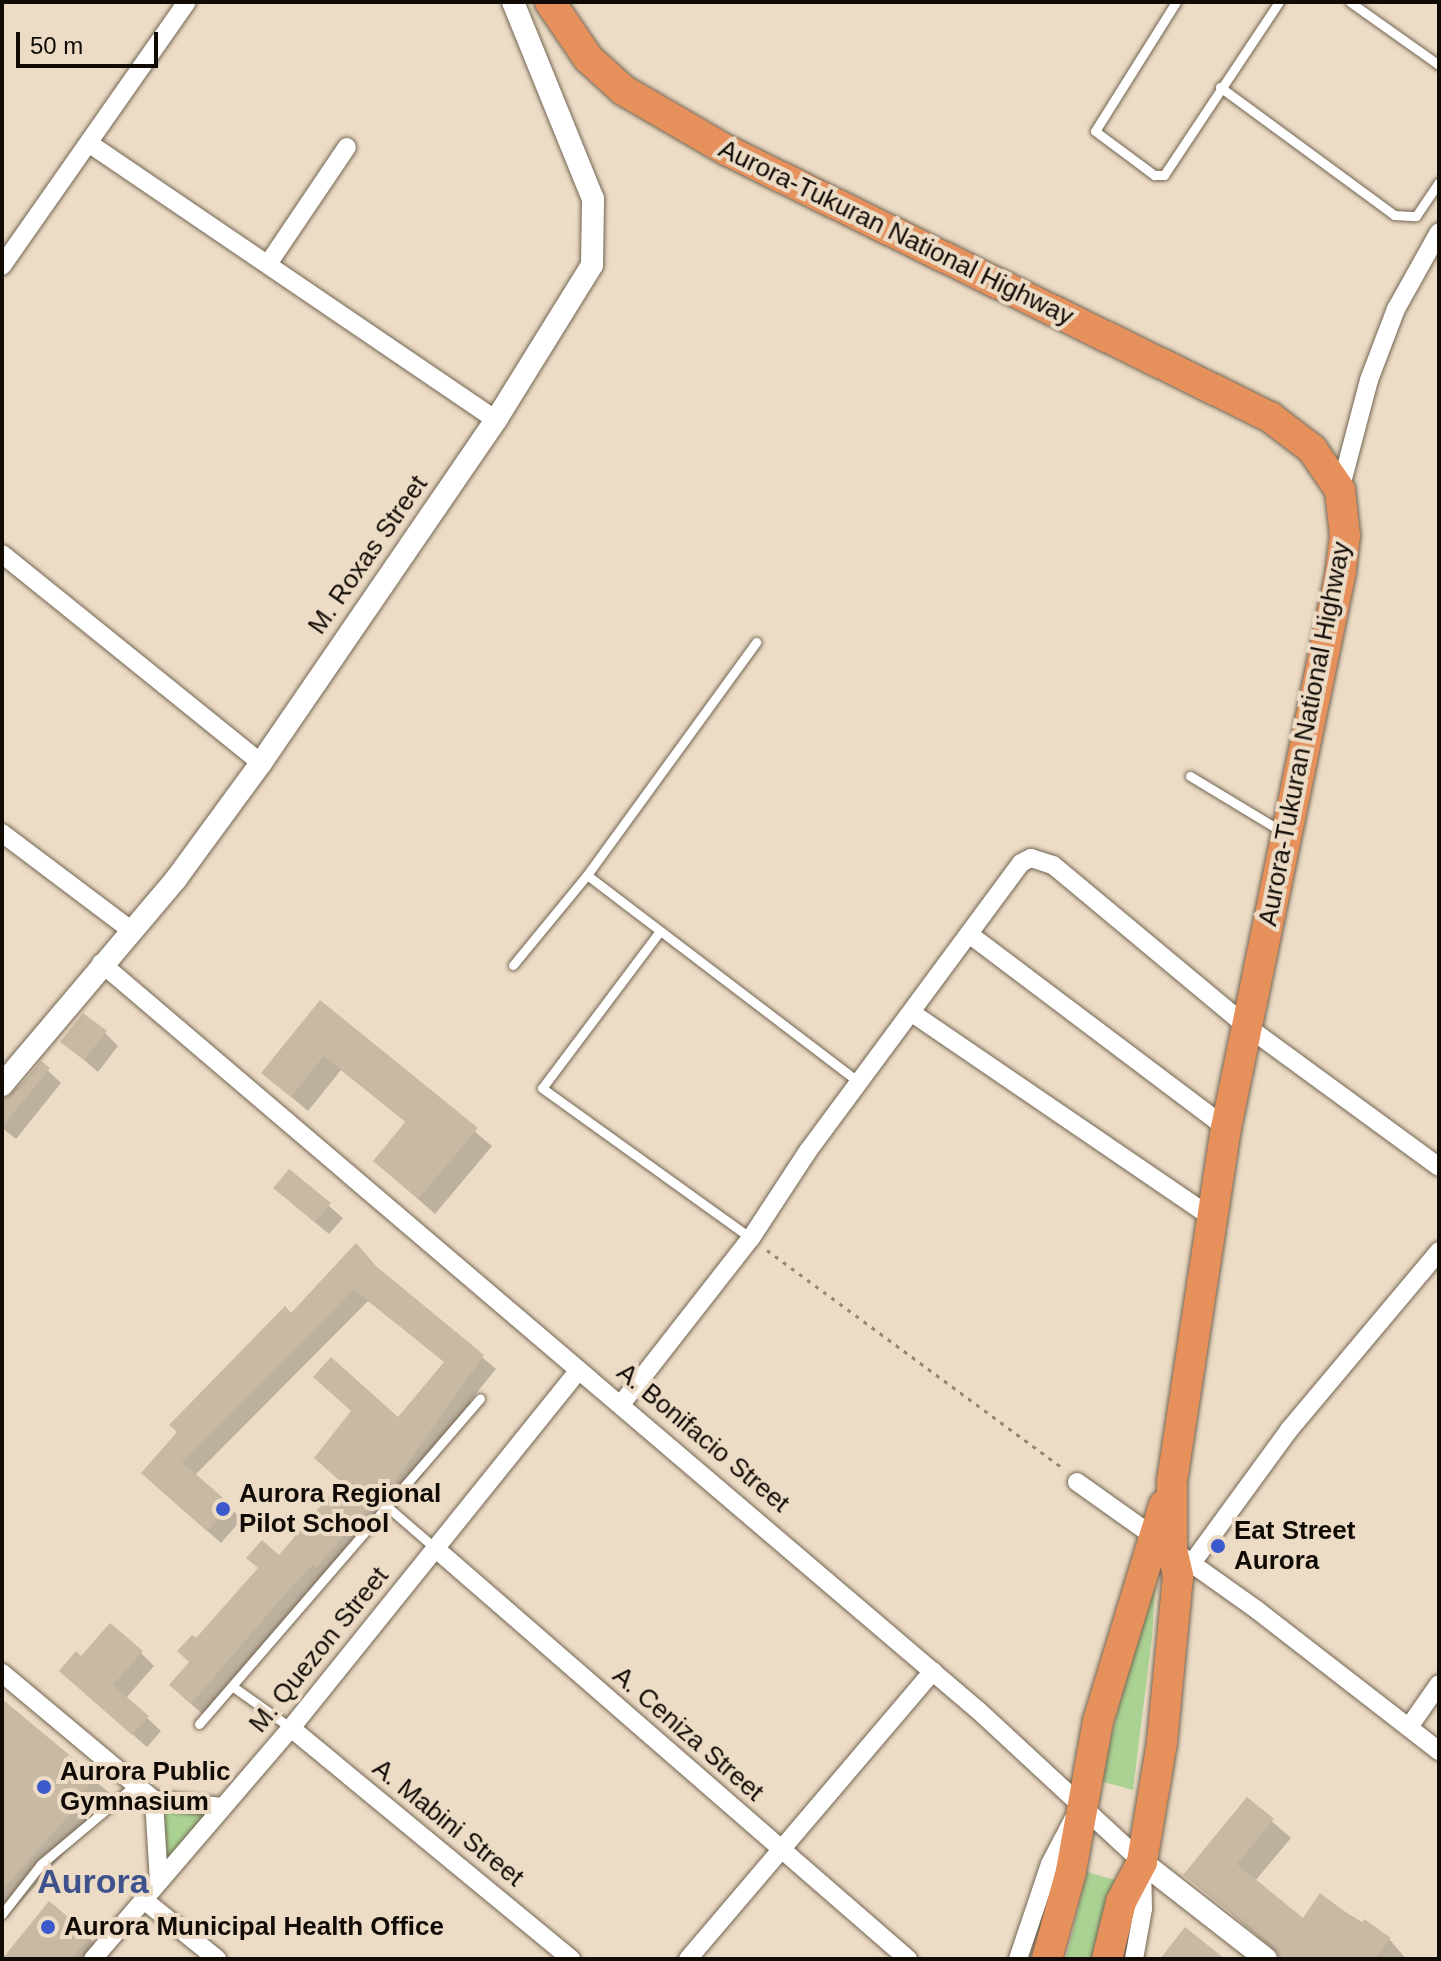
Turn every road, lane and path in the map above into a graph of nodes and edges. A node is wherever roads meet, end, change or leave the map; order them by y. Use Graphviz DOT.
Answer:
graph roads {
  1 [pos="187,2"];
  2 [pos="513,2"];
  3 [pos="550,2"];
  4 [pos="1176,2"];
  5 [pos="1279,2"];
  6 [pos="1350,2"];
  7 [pos="1439,65"];
  8 [pos="1220,87"];
  9 [pos="90,144"];
  10 [pos="347,147"];
  11 [pos="1439,182"];
  12 [pos="1439,232"];
  13 [pos="268,264"];
  14 [pos="2,266"];
  15 [pos="496,420"];
  16 [pos="1340,490"];
  17 [pos="2,554"];
  18 [pos="756,642"];
  19 [pos="261,763"];
  20 [pos="1190,776"];
  21 [pos="2,833"];
  22 [pos="1287,835"];
  23 [pos="587,875"];
  24 [pos="132,931"];
  25 [pos="660,931"];
  26 [pos="969,934"];
  27 [pos="101,963"];
  28 [pos="513,965"];
  29 [pos="912,1013"];
  30 [pos="1245,1025"];
  31 [pos="861,1084"];
  32 [pos="2,1085"];
  33 [pos="1226,1128"];
  34 [pos="1439,1167"];
  35 [pos="1212,1218"];
  36 [pos="751,1238"];
  37 [pos="1439,1251"];
  38 [pos="579,1370"];
  39 [pos="480,1398"];
  40 [pos="622,1403"];
  41 [pos="1077,1482"];
  42 [pos="390,1509"];
  43 [pos="435,1548"];
  44 [pos="1172,1550"];
  45 [pos="933,1671"];
  46 [pos="2,1673"];
  47 [pos="1439,1684"];
  48 [pos="232,1686"];
  49 [pos="199,1724"];
  50 [pos="1409,1727"];
  51 [pos="291,1728"];
  52 [pos="1439,1751"];
  53 [pos="135,1785"];
  54 [pos="154,1800"];
  55 [pos="223,1807"];
  56 [pos="1079,1807"];
  57 [pos="782,1850"];
  58 [pos="1142,1862"];
  59 [pos="159,1882"];
  60 [pos="144,1900"];
  61 [pos="2,1914"];
  62 [pos="93,1959"];
  63 [pos="217,1959"];
  64 [pos="571,1959"];
  65 [pos="688,1959"];
  66 [pos="908,1959"];
  67 [pos="1018,1959"];
  68 [pos="1047,1959"];
  69 [pos="1107,1959"];
  70 [pos="1134,1959"];
  71 [pos="1266,1959"];
  1 -- 9 [label="street"];
  2 -- 15 [label="street, M. Roxas Street"];
  3 -- 16 [label="highway, Aurora-Tukuran National Highway"];
  4 -- 8 [label="lane"];
  5 -- 8 [label="lane"];
  6 -- 7 [label="lane"];
  8 -- 11 [label="lane"];
  9 -- 13 [label="street"];
  9 -- 14 [label="street"];
  10 -- 13 [label="street"];
  12 -- 16 [label="street"];
  13 -- 15 [label="street"];
  15 -- 19 [label="street, M. Roxas Street"];
  16 -- 22 [label="highway, Aurora-Tukuran National Highway"];
  17 -- 19 [label="street"];
  18 -- 23 [label="lane"];
  19 -- 24 [label="street, M. Roxas Street"];
  20 -- 22 [label="lane"];
  21 -- 24 [label="street"];
  22 -- 30 [label="highway, Aurora-Tukuran National Highway"];
  23 -- 25 [label="lane"];
  23 -- 28 [label="lane"];
  24 -- 27 [label="street, M. Roxas Street"];
  25 -- 31 [label="lane"];
  25 -- 36 [label="lane"];
  26 -- 29 [label="street"];
  26 -- 30 [label="street"];
  26 -- 33 [label="street"];
  27 -- 32 [label="street, M. Roxas Street"];
  27 -- 38 [label="street, A. Bonifacio Street"];
  29 -- 31 [label="street"];
  29 -- 35 [label="street"];
  30 -- 33 [label="highway, Aurora-Tukuran National Highway"];
  30 -- 34 [label="street"];
  31 -- 36 [label="street"];
  33 -- 35 [label="highway, Aurora-Tukuran National Highway"];
  35 -- 44 [label="highway, Aurora-Tukuran National Highway"];
  36 -- 40 [label="street"];
  36 -- 41 [label="path"];
  37 -- 44 [label="street"];
  38 -- 40 [label="street, A. Bonifacio Street"];
  38 -- 43 [label="street, M. Quezon Street"];
  39 -- 42 [label="lane"];
  40 -- 45 [label="street, A. Bonifacio Street"];
  41 -- 44 [label="street"];
  42 -- 43 [label="lane"];
  42 -- 48 [label="lane"];
  43 -- 51 [label="street, M. Quezon Street"];
  43 -- 57 [label="street, A. Ceniza Street"];
  44 -- 50 [label="street"];
  44 -- 56 [label="highway, Aurora-Tukuran National Highway"];
  44 -- 58 [label="highway, Aurora-Tukuran National Highway"];
  45 -- 56 [label="street, A. Bonifacio Street"];
  45 -- 57 [label="street"];
  46 -- 53 [label="street"];
  47 -- 50 [label="street"];
  48 -- 49 [label="lane"];
  48 -- 51 [label="lane"];
  50 -- 52 [label="street"];
  51 -- 55 [label="street, M. Quezon Street"];
  51 -- 64 [label="street, A. Mabini Street"];
  53 -- 54 [label="street"];
  53 -- 61 [label="lane"];
  54 -- 55 [label="street"];
  54 -- 59 [label="street"];
  55 -- 59 [label="street, M. Quezon Street"];
  56 -- 58 [label="street, A. Bonifacio Street"];
  56 -- 67 [label="street, Aurora-Tukuran National Highway"];
  56 -- 68 [label="highway, Aurora-Tukuran National Highway"];
  57 -- 65 [label="street"];
  57 -- 66 [label="street, A. Ceniza Street"];
  58 -- 69 [label="highway, Aurora-Tukuran National Highway"];
  58 -- 70 [label="street, Aurora-Tukuran National Highway"];
  58 -- 71 [label="street, A. Bonifacio Street"];
  59 -- 60 [label="street, M. Quezon Street"];
  60 -- 62 [label="street, M. Quezon Street"];
  60 -- 63 [label="street"];
}
